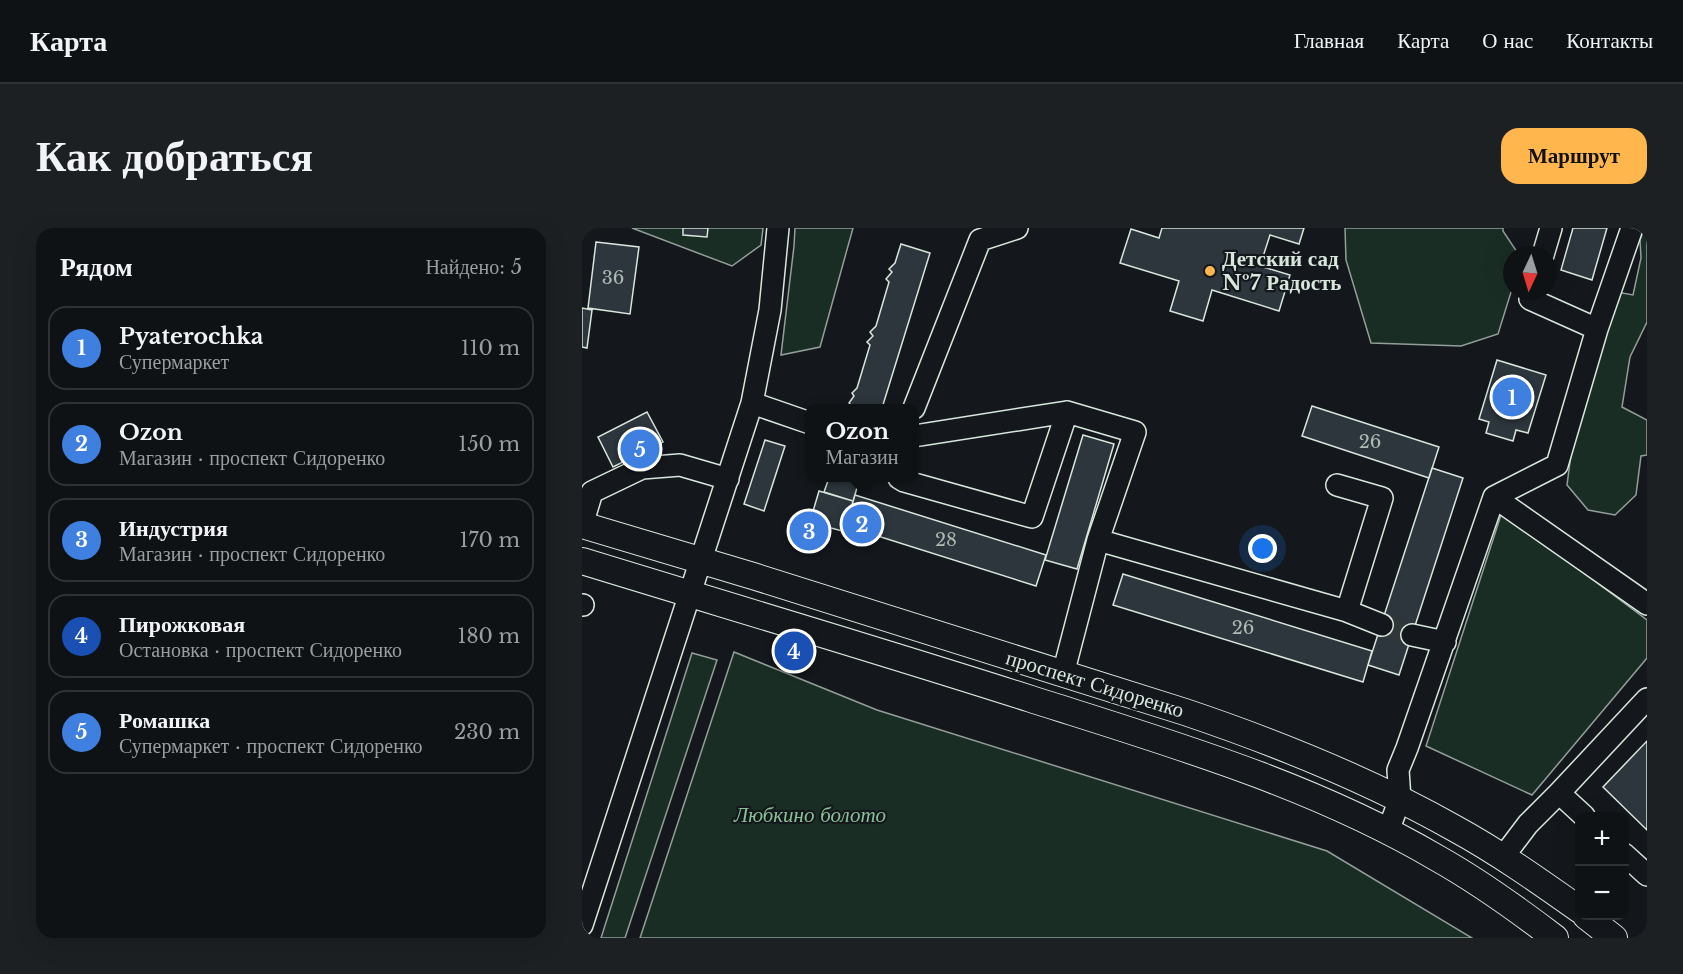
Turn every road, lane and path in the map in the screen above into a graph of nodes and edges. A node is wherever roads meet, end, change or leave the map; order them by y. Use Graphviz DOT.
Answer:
graph roads {
  1 [pos="778,228"];
  2 [pos="1017,228"];
  3 [pos="1551,228"];
  4 [pos="1632,228"];
  5 [pos="1546,246"];
  6 [pos="1532,300"];
  7 [pos="1597,329"];
  8 [pos="752,403"];
  9 [pos="916,404"];
  10 [pos="1067,412"];
  11 [pos="805,421"];
  12 [pos="919,435"];
  13 [pos="728,479"];
  14 [pos="908,482"];
  15 [pos="1337,485"];
  16 [pos="1494,497"];
  17 [pos="582,525"];
  18 [pos="1098,540"];
  19 [pos="582,561"];
  20 [pos="701,561"];
  21 [pos="689,594"];
  22 [pos="1647,604"];
  23 [pos="1347,611"];
  24 [pos="1382,625"];
  25 [pos="1412,635"];
  26 [pos="1445,642"];
  27 [pos="1063,674"];
  28 [pos="1647,699"];
  29 [pos="1560,793"];
  30 [pos="1400,800"];
  31 [pos="1580,812"];
  32 [pos="1388,831"];
  33 [pos="1503,857"];
  34 [pos="1629,858"];
  35 [pos="1646,872"];
  36 [pos="1575,906"];
  37 [pos="1592,920"];
  38 [pos="582,926"];
  39 [pos="1555,938"];
  40 [pos="1614,938"];
  1 -- 8 [label="street"];
  2 -- 9 [label="street"];
  3 -- 5 [label="street"];
  4 -- 7 [label="street"];
  6 -- 7 [label="street"];
  7 -- 16 [label="street"];
  8 -- 11 [label="street"];
  8 -- 13 [label="street"];
  10 -- 12 [label="street"];
  10 -- 14 [label="street"];
  10 -- 18 [label="street"];
  13 -- 17 [label="street"];
  13 -- 20 [label="street"];
  15 -- 23 [label="street"];
  16 -- 22 [label="street"];
  16 -- 26 [label="street"];
  17 -- 20 [label="main road, проспект Сидоренко"];
  18 -- 23 [label="street"];
  18 -- 27 [label="street"];
  19 -- 21 [label="main road, проспект Сидоренко"];
  20 -- 21 [label="street"];
  20 -- 27 [label="main road, проспект Сидоренко"];
  21 -- 32 [label="main road, проспект Сидоренко"];
  21 -- 38 [label="street"];
  23 -- 24 [label="street"];
  25 -- 26 [label="street"];
  26 -- 30 [label="street"];
  27 -- 30 [label="main road, проспект Сидоренко"];
  28 -- 29 [label="street"];
  29 -- 31 [label="street"];
  29 -- 33 [label="street"];
  30 -- 32 [label="street"];
  30 -- 33 [label="main road, проспект Сидоренко"];
  32 -- 39 [label="main road, проспект Сидоренко"];
  33 -- 36 [label="main road, проспект Сидоренко"];
  34 -- 35 [label="street"];
  37 -- 40 [label="main road"];
}
